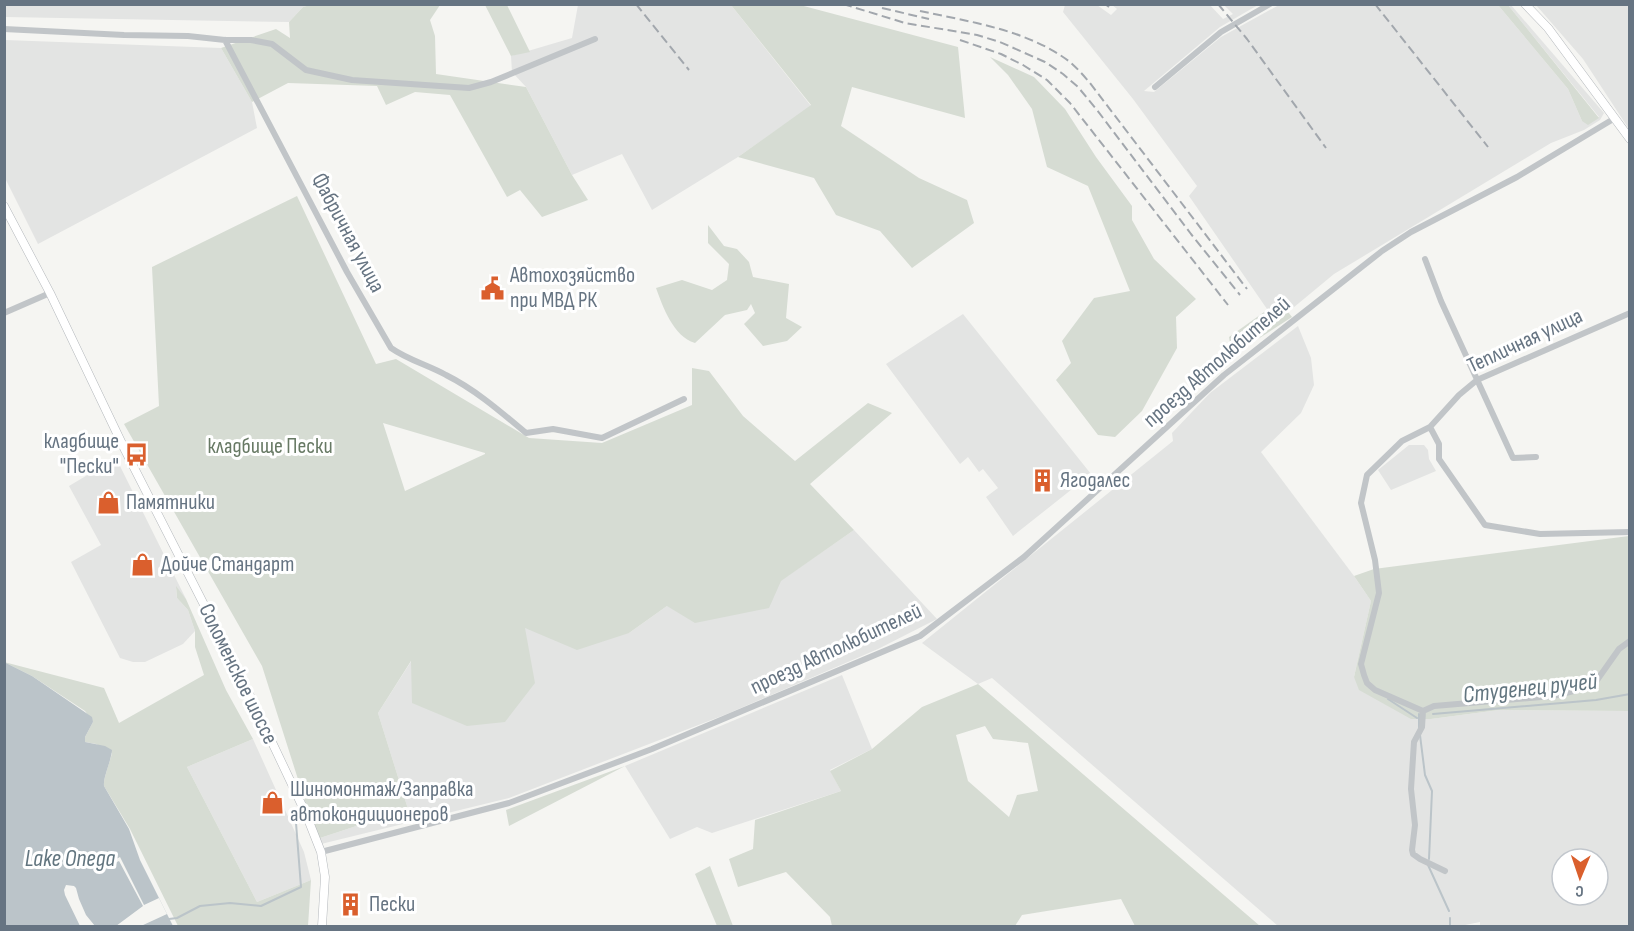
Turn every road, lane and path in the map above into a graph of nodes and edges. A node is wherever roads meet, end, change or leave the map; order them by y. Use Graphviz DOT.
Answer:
graph roads {
  1 [pos="1270,4"];
  2 [pos="1525,4"];
  3 [pos="4,29"];
  4 [pos="595,39"];
  5 [pos="225,40"];
  6 [pos="1155,87"];
  7 [pos="1615,118"];
  8 [pos="1629,139"];
  9 [pos="4,206"];
  10 [pos="1425,259"];
  11 [pos="50,293"];
  12 [pos="4,313"];
  13 [pos="1629,313"];
  14 [pos="1477,380"];
  15 [pos="684,399"];
  16 [pos="1430,426"];
  17 [pos="1536,457"];
  18 [pos="1629,532"];
  19 [pos="1629,641"];
  20 [pos="1423,711"];
  21 [pos="321,852"];
  22 [pos="1444,871"];
  23 [pos="322,927"];
  1 -- 6 [label="street"];
  2 -- 7 [label="main road"];
  3 -- 5 [label="street"];
  4 -- 5 [label="street"];
  5 -- 15 [label="street, Фабричная улица"];
  7 -- 8 [label="main road"];
  7 -- 21 [label="street, проезд Автолюбителей"];
  9 -- 11 [label="main road, Соломенское шоссе"];
  10 -- 14 [label="street"];
  11 -- 12 [label="street"];
  11 -- 21 [label="main road, Соломенское шоссе"];
  13 -- 14 [label="street, Тепличная улица"];
  14 -- 16 [label="street, Тепличная улица"];
  14 -- 17 [label="street"];
  16 -- 18 [label="street"];
  16 -- 20 [label="street, Тепличная улица"];
  19 -- 20 [label="street"];
  20 -- 22 [label="street"];
  21 -- 23 [label="main road, Соломенское шоссе"];
}
